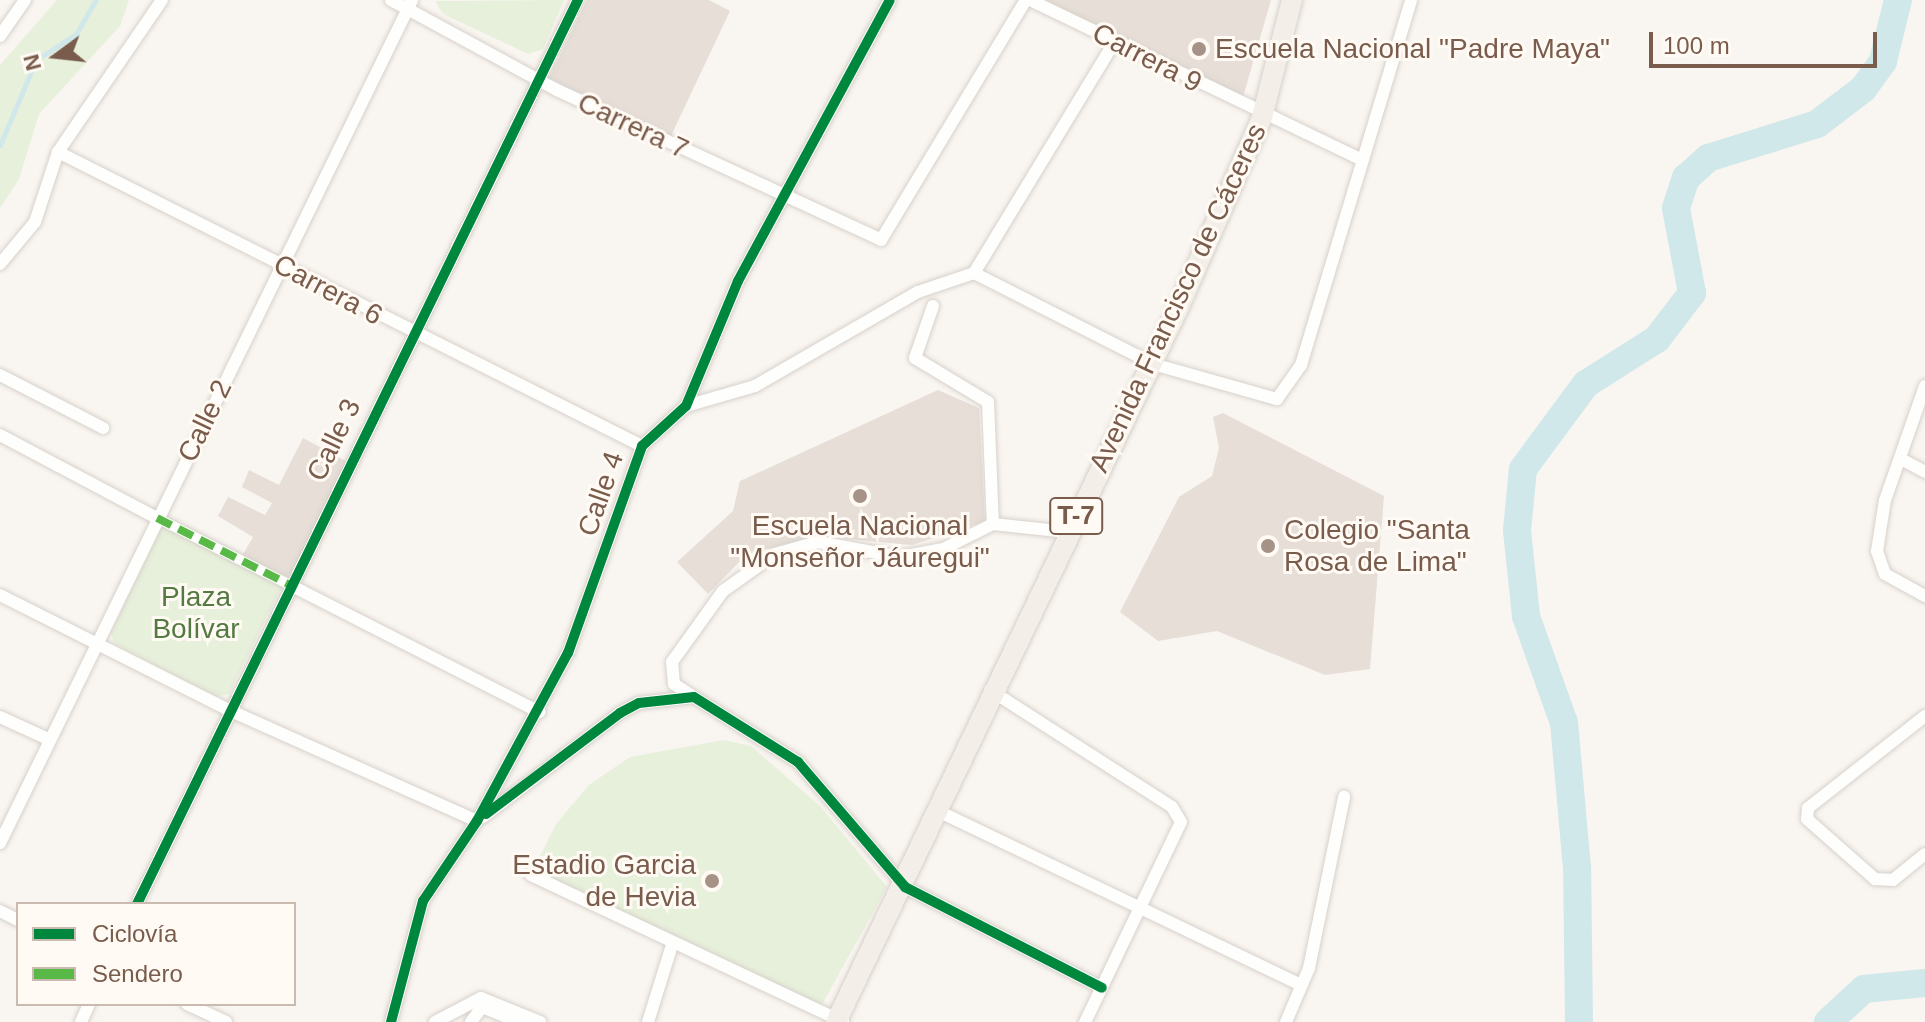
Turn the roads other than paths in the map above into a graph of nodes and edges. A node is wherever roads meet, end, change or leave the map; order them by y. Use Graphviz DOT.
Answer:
graph roads {
  1 [pos="25,0"];
  2 [pos="162,0"];
  3 [pos="391,0"];
  4 [pos="578,0"];
  5 [pos="890,0"];
  6 [pos="1028,0"];
  7 [pos="1292,0"];
  8 [pos="1411,0"];
  9 [pos="410,4"];
  10 [pos="0,36"];
  11 [pos="1115,41"];
  12 [pos="539,81"];
  13 [pos="1262,117"];
  14 [pos="58,152"];
  15 [pos="1360,159"];
  16 [pos="786,198"];
  17 [pos="0,264"];
  18 [pos="281,266"];
  19 [pos="974,273"];
  20 [pos="933,306"];
  21 [pos="412,334"];
  22 [pos="1153,364"];
  23 [pos="0,375"];
  24 [pos="1925,386"];
  25 [pos="686,406"];
  26 [pos="103,428"];
  27 [pos="0,435"];
  28 [pos="642,446"];
  29 [pos="1901,459"];
  30 [pos="1925,472"];
  31 [pos="157,518"];
  32 [pos="993,524"];
  33 [pos="1068,532"];
  34 [pos="290,585"];
  35 [pos="0,595"];
  36 [pos="1925,596"];
  37 [pos="103,642"];
  38 [pos="990,690"];
  39 [pos="694,697"];
  40 [pos="231,711"];
  41 [pos="539,712"];
  42 [pos="1925,716"];
  43 [pos="0,717"];
  44 [pos="48,739"];
  45 [pos="1344,797"];
  46 [pos="938,811"];
  47 [pos="477,821"];
  48 [pos="0,843"];
  49 [pos="1925,854"];
  50 [pos="531,875"];
  51 [pos="905,887"];
  52 [pos="138,902"];
  53 [pos="1140,909"];
  54 [pos="672,945"];
  55 [pos="1299,984"];
  56 [pos="1102,988"];
  57 [pos="191,1006"];
  58 [pos="839,1021"];
  59 [pos="226,1022"];
  60 [pos="391,1022"];
  61 [pos="435,1022"];
  62 [pos="471,1022"];
  63 [pos="519,1022"];
  64 [pos="540,1022"];
  65 [pos="648,1022"];
  66 [pos="1085,1022"];
  67 [pos="1286,1022"];
  1 -- 10 [label="street"];
  2 -- 14 [label="street"];
  3 -- 9 [label="street, Carrera 7"];
  4 -- 12 [label="street, Calle 3"];
  5 -- 16 [label="street, Calle 4"];
  6 -- 11 [label="street, Carrera 9"];
  6 -- 16 [label="street, Carrera 7"];
  7 -- 13 [label="main road, Avenida Francisco de Cáceres / T-7"];
  8 -- 15 [label="street"];
  9 -- 12 [label="street, Carrera 7"];
  9 -- 18 [label="street, Calle 2"];
  11 -- 13 [label="street, Carrera 9"];
  11 -- 19 [label="street"];
  12 -- 16 [label="street, Carrera 7"];
  12 -- 21 [label="street, Calle 3"];
  13 -- 15 [label="street, Carrera 9"];
  13 -- 22 [label="main road, Avenida Francisco de Cáceres / T-7"];
  14 -- 17 [label="street"];
  14 -- 18 [label="street, Carrera 6"];
  15 -- 22 [label="street"];
  16 -- 25 [label="street, Calle 4"];
  18 -- 21 [label="street, Carrera 6"];
  18 -- 31 [label="street, Calle 2"];
  19 -- 22 [label="street"];
  19 -- 25 [label="street"];
  20 -- 32 [label="street"];
  21 -- 28 [label="street, Carrera 6"];
  21 -- 34 [label="street, Calle 3"];
  22 -- 33 [label="main road, Avenida Francisco de Cáceres / T-7"];
  23 -- 26 [label="street"];
  24 -- 29 [label="street"];
  25 -- 28 [label="street, Calle 4"];
  27 -- 31 [label="street"];
  28 -- 41 [label="street, Calle 4"];
  29 -- 30 [label="street"];
  29 -- 36 [label="street"];
  31 -- 34 [label="street"];
  31 -- 37 [label="street, Calle 2"];
  32 -- 33 [label="street"];
  32 -- 39 [label="street"];
  33 -- 38 [label="main road, Avenida Francisco de Cáceres / T-7"];
  34 -- 40 [label="street, Calle 3"];
  34 -- 41 [label="street"];
  35 -- 37 [label="street"];
  37 -- 40 [label="street"];
  37 -- 44 [label="street, Calle 2"];
  38 -- 46 [label="main road, Avenida Francisco de Cáceres / T-7"];
  38 -- 53 [label="street"];
  39 -- 47 [label="street"];
  39 -- 51 [label="street"];
  40 -- 47 [label="street"];
  40 -- 52 [label="street, Calle 3"];
  41 -- 47 [label="street, Calle 4"];
  42 -- 49 [label="street"];
  43 -- 44 [label="street"];
  44 -- 48 [label="street, Calle 2"];
  45 -- 55 [label="street"];
  46 -- 51 [label="main road, Avenida Francisco de Cáceres / T-7"];
  46 -- 53 [label="street"];
  47 -- 60 [label="street, Calle 4"];
  50 -- 54 [label="street"];
  51 -- 56 [label="street"];
  51 -- 58 [label="main road, Avenida Francisco de Cáceres / T-7"];
  53 -- 55 [label="street"];
  53 -- 56 [label="street"];
  54 -- 58 [label="street"];
  54 -- 65 [label="street"];
  55 -- 67 [label="street"];
  56 -- 66 [label="street"];
  57 -- 59 [label="street"];
  61 -- 64 [label="street"];
  62 -- 63 [label="street"];
}
